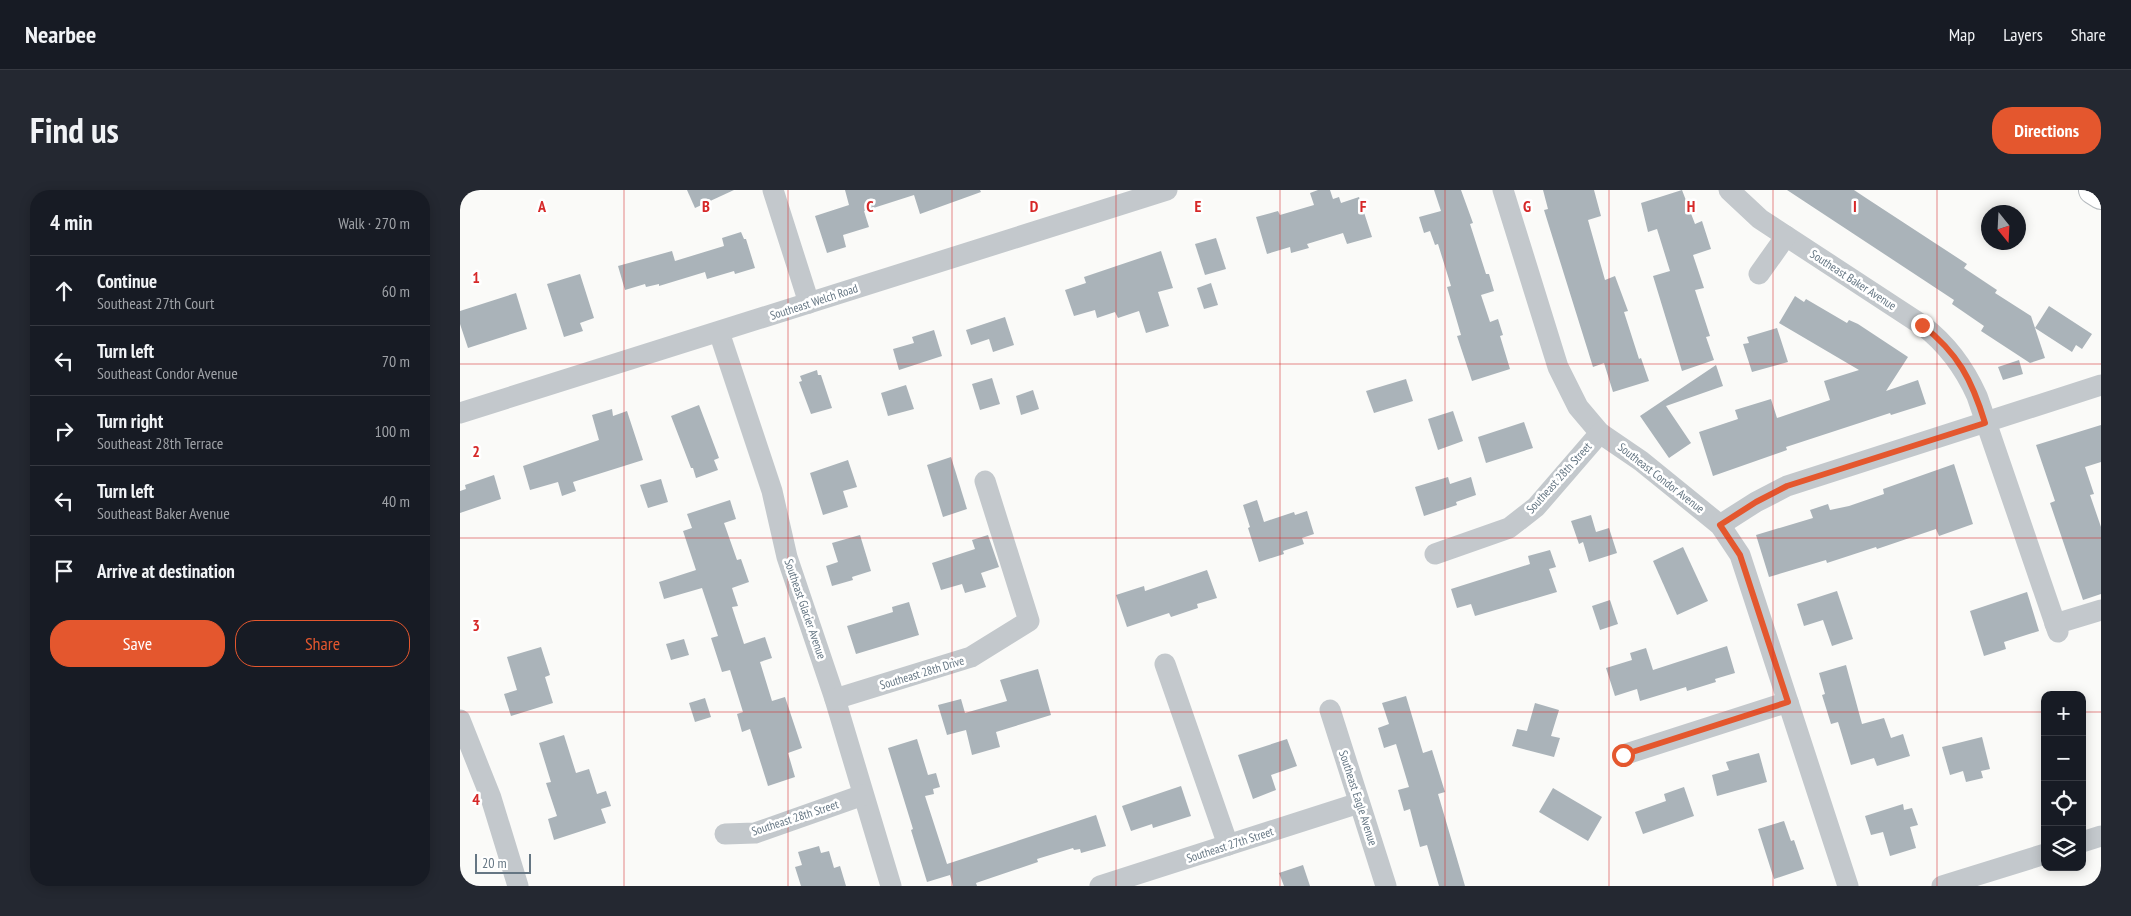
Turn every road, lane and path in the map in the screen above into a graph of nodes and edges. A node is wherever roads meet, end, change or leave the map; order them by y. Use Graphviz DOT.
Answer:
graph roads {
  1 [pos="774,190"];
  2 [pos="1167,190"];
  3 [pos="1502,190"];
  4 [pos="1729,190"];
  5 [pos="2093,190"];
  6 [pos="2101,195"];
  7 [pos="1786,236"];
  8 [pos="1759,274"];
  9 [pos="809,303"];
  10 [pos="719,332"];
  11 [pos="2101,385"];
  12 [pos="460,413"];
  13 [pos="1985,423"];
  14 [pos="1600,433"];
  15 [pos="985,481"];
  16 [pos="1720,525"];
  17 [pos="1435,554"];
  18 [pos="2101,610"];
  19 [pos="1165,664"];
  20 [pos="835,699"];
  21 [pos="1788,702"];
  22 [pos="1330,710"];
  23 [pos="460,720"];
  24 [pos="1623,755"];
  25 [pos="863,795"];
  26 [pos="1359,803"];
  27 [pos="725,834"];
  28 [pos="2101,836"];
  29 [pos="2086,841"];
  30 [pos="1228,845"];
  31 [pos="2041,855"];
  32 [pos="518,886"];
  33 [pos="890,886"];
  34 [pos="1100,886"];
  35 [pos="1386,886"];
  36 [pos="1848,886"];
  37 [pos="1942,886"];
  1 -- 9 [label="street"];
  2 -- 9 [label="street, Southeast Welch Road"];
  3 -- 14 [label="street, Southeast Condor Avenue"];
  4 -- 7 [label="street, Southeast Baker Avenue"];
  5 -- 6 [label="main road"];
  7 -- 8 [label="street"];
  7 -- 13 [label="street, Southeast Baker Avenue"];
  9 -- 10 [label="street, Southeast Welch Road"];
  10 -- 12 [label="street, Southeast Welch Road"];
  10 -- 20 [label="street, Southeast Glacier Avenue"];
  11 -- 13 [label="street"];
  13 -- 16 [label="street"];
  13 -- 18 [label="street, Southeast Baker Avenue"];
  14 -- 16 [label="street, Southeast Condor Avenue"];
  14 -- 17 [label="street, Southeast 28th Street"];
  15 -- 20 [label="street, Southeast 28th Drive"];
  16 -- 21 [label="street, Southeast Condor Avenue"];
  19 -- 30 [label="street"];
  20 -- 25 [label="street, Southeast Glacier Avenue"];
  21 -- 24 [label="street"];
  21 -- 36 [label="street, Southeast Condor Avenue"];
  22 -- 26 [label="street, Southeast Eagle Avenue"];
  23 -- 32 [label="street"];
  25 -- 27 [label="street, Southeast 28th Street"];
  25 -- 33 [label="street, Southeast Glacier Avenue"];
  26 -- 30 [label="street, Southeast 27th Street"];
  26 -- 35 [label="street, Southeast Eagle Avenue"];
  28 -- 29 [label="street"];
  30 -- 34 [label="street, Southeast 27th Street"];
  31 -- 37 [label="street"];
}
